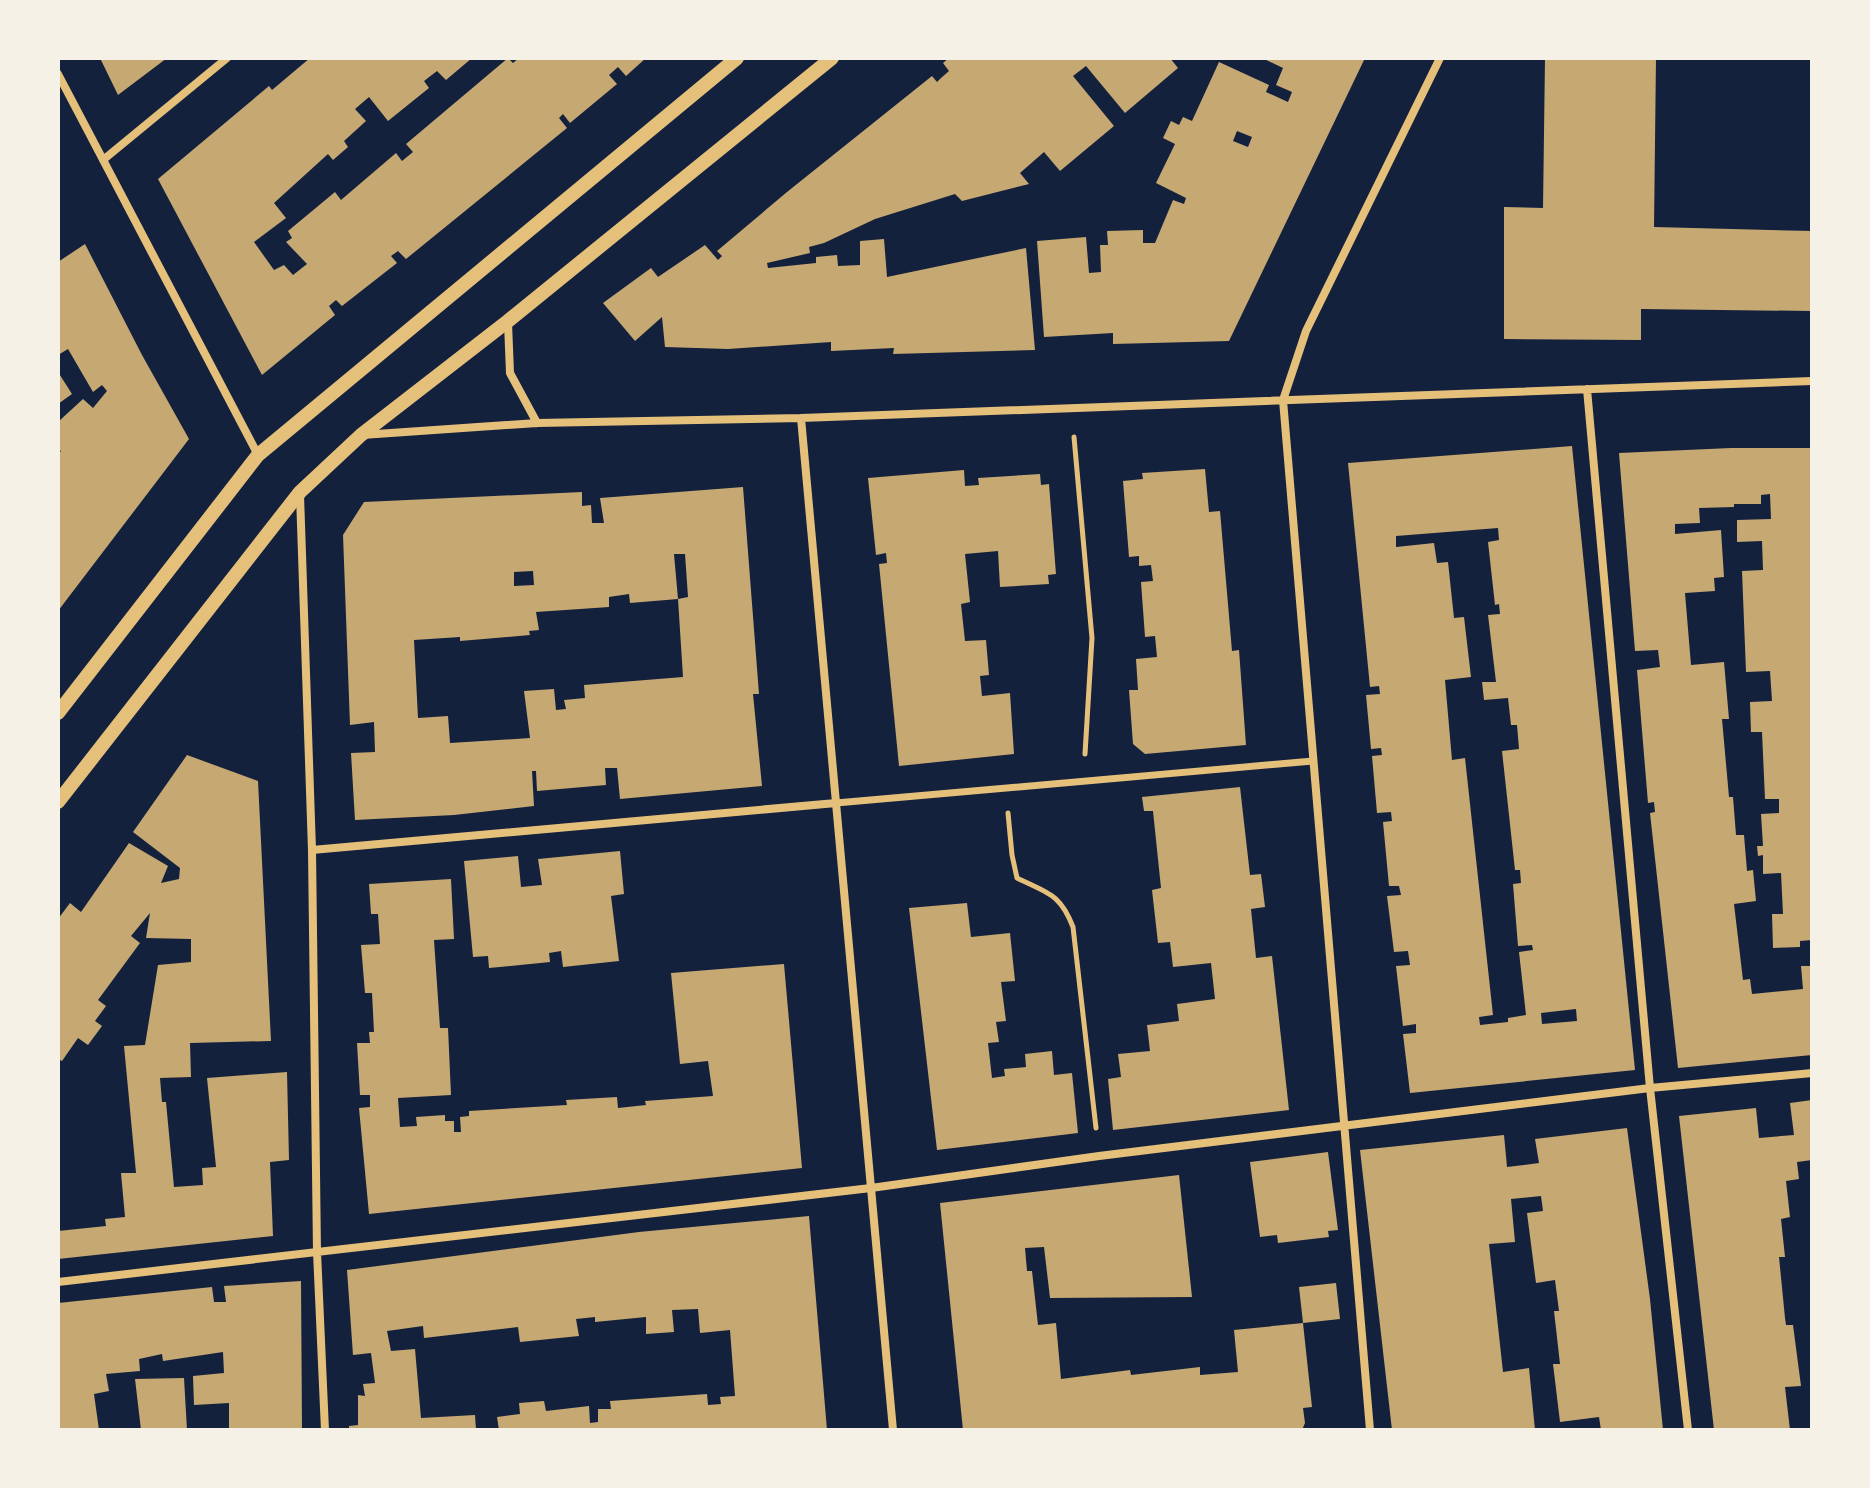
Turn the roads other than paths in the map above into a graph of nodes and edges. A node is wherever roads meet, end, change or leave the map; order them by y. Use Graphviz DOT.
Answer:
graph roads {
  1 [pos="227,58"];
  2 [pos="737,58"];
  3 [pos="832,58"];
  4 [pos="1440,58"];
  5 [pos="58,74"];
  6 [pos="103,160"];
  7 [pos="508,321"];
  8 [pos="1812,381"];
  9 [pos="1587,389"];
  10 [pos="1283,400"];
  11 [pos="801,418"];
  12 [pos="537,423"];
  13 [pos="361,435"];
  14 [pos="258,455"];
  15 [pos="300,492"];
  16 [pos="58,713"];
  17 [pos="1313,761"];
  18 [pos="58,802"];
  19 [pos="836,803"];
  20 [pos="312,850"];
  21 [pos="1812,1073"];
  22 [pos="1650,1088"];
  23 [pos="1345,1126"];
  24 [pos="871,1188"];
  25 [pos="317,1252"];
  26 [pos="58,1282"];
  27 [pos="325,1430"];
  28 [pos="893,1430"];
  29 [pos="1370,1430"];
  30 [pos="1688,1430"];
  1 -- 6 [label="street"];
  2 -- 14 [label="street"];
  3 -- 7 [label="street"];
  4 -- 10 [label="street"];
  5 -- 6 [label="street"];
  6 -- 14 [label="street"];
  7 -- 12 [label="street"];
  7 -- 13 [label="street"];
  8 -- 9 [label="street"];
  9 -- 10 [label="street"];
  9 -- 22 [label="street"];
  10 -- 11 [label="street"];
  10 -- 17 [label="street"];
  11 -- 12 [label="street"];
  11 -- 19 [label="street"];
  12 -- 13 [label="street"];
  13 -- 15 [label="street"];
  14 -- 16 [label="street"];
  15 -- 18 [label="street"];
  15 -- 20 [label="street"];
  17 -- 19 [label="street"];
  17 -- 23 [label="street"];
  19 -- 20 [label="street"];
  19 -- 24 [label="street"];
  20 -- 25 [label="street"];
  21 -- 22 [label="street"];
  22 -- 23 [label="street"];
  22 -- 30 [label="street"];
  23 -- 24 [label="street"];
  23 -- 29 [label="street"];
  24 -- 25 [label="street"];
  24 -- 28 [label="street"];
  25 -- 26 [label="street"];
  25 -- 27 [label="street"];
}
